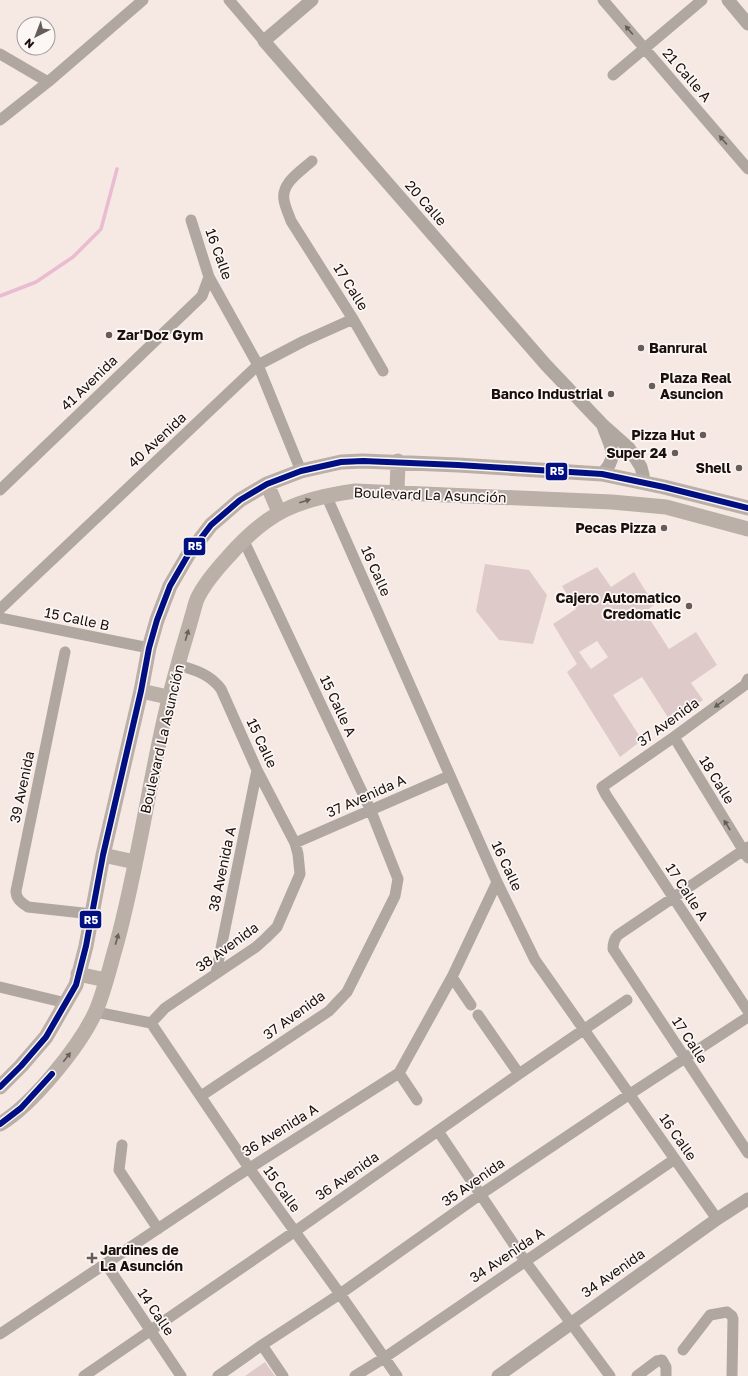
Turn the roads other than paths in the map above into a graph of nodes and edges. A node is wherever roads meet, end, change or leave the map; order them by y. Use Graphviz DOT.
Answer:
graph roads {
  1 [pos="143,0"];
  2 [pos="229,0"];
  3 [pos="312,0"];
  4 [pos="603,0"];
  5 [pos="702,0"];
  6 [pos="728,0"];
  7 [pos="748,24"];
  8 [pos="264,41"];
  9 [pos="644,48"];
  10 [pos="0,54"];
  11 [pos="613,75"];
  12 [pos="48,82"];
  13 [pos="0,120"];
  14 [pos="744,157"];
  15 [pos="312,161"];
  16 [pos="748,169"];
  17 [pos="191,220"];
  18 [pos="209,277"];
  19 [pos="353,319"];
  20 [pos="258,365"];
  21 [pos="383,371"];
  22 [pos="602,424"];
  23 [pos="398,461"];
  24 [pos="301,470"];
  25 [pos="602,474"];
  26 [pos="644,483"];
  27 [pos="267,484"];
  28 [pos="0,490"];
  29 [pos="396,492"];
  30 [pos="326,495"];
  31 [pos="612,502"];
  32 [pos="748,508"];
  33 [pos="279,512"];
  34 [pos="748,529"];
  35 [pos="244,539"];
  36 [pos="0,609"];
  37 [pos="0,618"];
  38 [pos="149,648"];
  39 [pos="65,652"];
  40 [pos="178,665"];
  41 [pos="747,684"];
  42 [pos="141,691"];
  43 [pos="168,697"];
  44 [pos="674,737"];
  45 [pos="257,770"];
  46 [pos="449,776"];
  47 [pos="602,787"];
  48 [pos="371,811"];
  49 [pos="296,849"];
  50 [pos="746,851"];
  51 [pos="103,855"];
  52 [pos="135,862"];
  53 [pos="497,882"];
  54 [pos="397,888"];
  55 [pos="673,898"];
  56 [pos="92,914"];
  57 [pos="216,973"];
  58 [pos="78,974"];
  59 [pos="452,977"];
  60 [pos="106,980"];
  61 [pos="0,987"];
  62 [pos="628,1000"];
  63 [pos="66,1003"];
  64 [pos="471,1005"];
  65 [pos="96,1012"];
  66 [pos="748,1012"];
  67 [pos="478,1015"];
  68 [pos="748,1017"];
  69 [pos="151,1023"];
  70 [pos="585,1029"];
  71 [pos="684,1058"];
  72 [pos="399,1073"];
  73 [pos="519,1074"];
  74 [pos="0,1087"];
  75 [pos="630,1094"];
  76 [pos="201,1096"];
  77 [pos="417,1100"];
  78 [pos="0,1124"];
  79 [pos="438,1131"];
  80 [pos="122,1145"];
  81 [pos="748,1153"];
  82 [pos="675,1159"];
  83 [pos="249,1168"];
  84 [pos="481,1194"];
  85 [pos="748,1199"];
  86 [pos="717,1219"];
  87 [pos="158,1229"];
  88 [pos="294,1232"];
  89 [pos="525,1261"];
  90 [pos="106,1264"];
  91 [pos="340,1294"];
  92 [pos="571,1322"];
  93 [pos="150,1331"];
  94 [pos="0,1334"];
  95 [pos="262,1345"];
  96 [pos="683,1350"];
  97 [pos="384,1358"];
  98 [pos="84,1376"];
  99 [pos="181,1376"];
  100 [pos="218,1376"];
  101 [pos="284,1376"];
  102 [pos="355,1376"];
  103 [pos="397,1376"];
  104 [pos="498,1376"];
  105 [pos="610,1376"];
  106 [pos="637,1376"];
  107 [pos="666,1376"];
  108 [pos="732,1376"];
  1 -- 12 [label="street"];
  2 -- 8 [label="street, 20 Calle"];
  3 -- 8 [label="street"];
  9 -- 4 [label="street, 21 Calle A, one-way"];
  5 -- 9 [label="street"];
  6 -- 7 [label="street"];
  8 -- 22 [label="street, 20 Calle"];
  9 -- 11 [label="street"];
  14 -- 9 [label="street, 21 Calle A, one-way"];
  10 -- 12 [label="street"];
  12 -- 13 [label="street"];
  14 -- 16 [label="street, 21 Calle A"];
  15 -- 19 [label="street, 17 Calle"];
  17 -- 18 [label="street, 16 Calle"];
  18 -- 20 [label="street, 16 Calle"];
  18 -- 28 [label="street, 41 Avenida"];
  19 -- 20 [label="street, 40 Avenida"];
  19 -- 21 [label="street, 17 Calle"];
  20 -- 24 [label="street, 16 Calle"];
  20 -- 36 [label="street, 40 Avenida"];
  22 -- 25 [label="street, 20 Calle"];
  22 -- 26 [label="street, 20 Calle"];
  23 -- 24 [label="main road, Boulevard La Asunción"];
  23 -- 25 [label="main road, Boulevard La Asunción"];
  23 -- 29 [label="main road"];
  24 -- 27 [label="main road, Boulevard La Asunción"];
  25 -- 26 [label="main road, Boulevard La Asunción"];
  26 -- 31 [label="main road"];
  26 -- 32 [label="main road, Boulevard La Asunción"];
  27 -- 33 [label="main road"];
  27 -- 38 [label="main road, Boulevard La Asunción"];
  29 -- 30 [label="main road, Boulevard La Asunción"];
  29 -- 31 [label="main road, Boulevard La Asunción"];
  33 -- 30 [label="main road, Boulevard La Asunción, one-way"];
  30 -- 46 [label="street, 16 Calle"];
  31 -- 34 [label="main road, Boulevard La Asunción"];
  33 -- 35 [label="main road, Boulevard La Asunción"];
  40 -- 35 [label="main road, Boulevard La Asunción, one-way"];
  35 -- 48 [label="street, 15 Calle A"];
  37 -- 38 [label="street, 15 Calle B"];
  38 -- 42 [label="main road, Boulevard La Asunción"];
  39 -- 56 [label="street, 39 Avenida"];
  40 -- 43 [label="main road, Boulevard La Asunción"];
  40 -- 45 [label="street, 15 Calle"];
  41 -- 44 [label="street, 37 Avenida, one-way"];
  42 -- 43 [label="main road"];
  42 -- 51 [label="main road, Boulevard La Asunción"];
  43 -- 52 [label="main road, Boulevard La Asunción"];
  44 -- 47 [label="street, 37 Avenida"];
  50 -- 44 [label="street, 18 Calle, one-way"];
  45 -- 49 [label="street, 15 Calle"];
  45 -- 57 [label="street, 38 Avenida A"];
  46 -- 48 [label="street, 37 Avenida A"];
  46 -- 53 [label="street, 16 Calle"];
  47 -- 55 [label="street, 17 Calle A"];
  48 -- 49 [label="street, 37 Avenida A"];
  48 -- 54 [label="street, 15 Calle A"];
  49 -- 57 [label="street, 38 Avenida"];
  50 -- 55 [label="street"];
  51 -- 52 [label="main road"];
  51 -- 56 [label="main road, Boulevard La Asunción"];
  60 -- 52 [label="main road, Boulevard La Asunción, one-way"];
  53 -- 59 [label="street, 36 Avenida A"];
  53 -- 70 [label="street, 16 Calle"];
  54 -- 76 [label="street, 37 Avenida"];
  55 -- 66 [label="street, 17 Calle A"];
  55 -- 71 [label="street, 17 Calle"];
  56 -- 58 [label="main road, Boulevard La Asunción"];
  57 -- 69 [label="street, 38 Avenida"];
  58 -- 60 [label="main road"];
  58 -- 63 [label="main road, Boulevard La Asunción"];
  59 -- 64 [label="street"];
  59 -- 72 [label="street, 36 Avenida A"];
  60 -- 65 [label="main road, Boulevard La Asunción"];
  61 -- 63 [label="street"];
  62 -- 70 [label="street, 36 Avenida"];
  63 -- 74 [label="main road, Boulevard La Asunción"];
  65 -- 69 [label="street"];
  78 -- 65 [label="main road, Boulevard La Asunción, one-way"];
  67 -- 73 [label="street"];
  68 -- 71 [label="street, 35 Avenida"];
  69 -- 76 [label="street, 15 Calle"];
  70 -- 73 [label="street, 36 Avenida"];
  70 -- 75 [label="street, 16 Calle"];
  71 -- 75 [label="street, 35 Avenida"];
  71 -- 81 [label="street, 17 Calle"];
  72 -- 77 [label="street"];
  72 -- 83 [label="street, 36 Avenida A"];
  73 -- 79 [label="street, 36 Avenida"];
  75 -- 82 [label="street, 16 Calle"];
  75 -- 84 [label="street, 35 Avenida"];
  76 -- 83 [label="street, 15 Calle"];
  79 -- 84 [label="street"];
  79 -- 88 [label="street, 36 Avenida"];
  80 -- 87 [label="street"];
  82 -- 86 [label="street, 16 Calle"];
  82 -- 89 [label="street, 34 Avenida A"];
  83 -- 87 [label="street, 36 Avenida A"];
  83 -- 88 [label="street, 15 Calle"];
  84 -- 89 [label="street"];
  84 -- 91 [label="street, 35 Avenida"];
  85 -- 86 [label="street, 34 Avenida"];
  86 -- 92 [label="street, 34 Avenida"];
  87 -- 90 [label="street, 36 Avenida A"];
  88 -- 91 [label="street, 15 Calle"];
  88 -- 93 [label="street, 36 Avenida"];
  89 -- 92 [label="street"];
  89 -- 97 [label="street, 34 Avenida A"];
  90 -- 93 [label="street, 14 Calle"];
  90 -- 94 [label="street, 36 Avenida A"];
  91 -- 95 [label="street, 35 Avenida"];
  91 -- 97 [label="street, 15 Calle"];
  92 -- 104 [label="street, 34 Avenida"];
  92 -- 105 [label="street"];
  93 -- 98 [label="street, 36 Avenida"];
  93 -- 99 [label="street, 14 Calle"];
  95 -- 100 [label="street, 35 Avenida"];
  95 -- 101 [label="street"];
  96 -- 108 [label="street"];
  97 -- 102 [label="street, 34 Avenida A"];
  97 -- 103 [label="street, 15 Calle"];
  106 -- 107 [label="street"];
}
